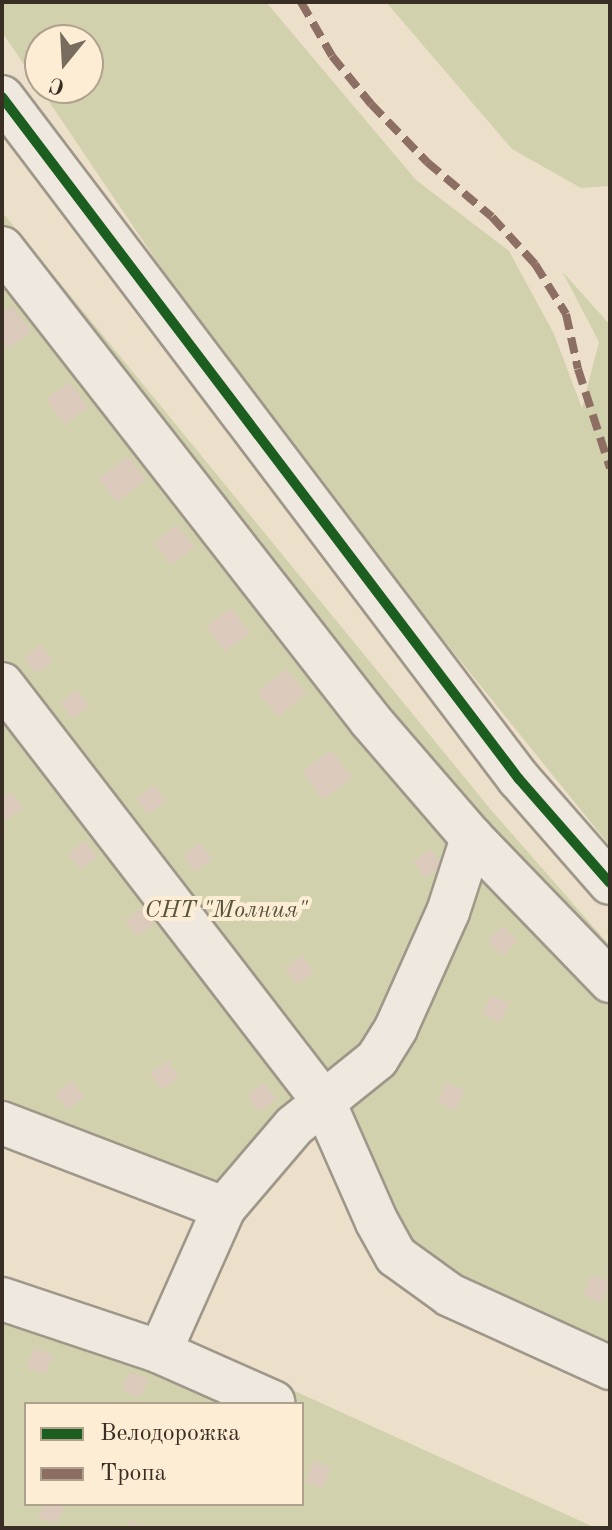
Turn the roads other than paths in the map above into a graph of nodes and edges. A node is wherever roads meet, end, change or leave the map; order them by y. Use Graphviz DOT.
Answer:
graph roads {
  1 [pos="2,97"];
  2 [pos="2,248"];
  3 [pos="2,684"];
  4 [pos="472,838"];
  5 [pos="610,883"];
  6 [pos="610,981"];
  7 [pos="324,1102"];
  8 [pos="8,1121"];
  9 [pos="224,1208"];
  10 [pos="2,1299"];
  11 [pos="160,1352"];
  12 [pos="610,1368"];
  13 [pos="273,1402"];
  1 -- 5 [label="street"];
  2 -- 4 [label="street"];
  3 -- 7 [label="street"];
  4 -- 6 [label="street"];
  4 -- 7 [label="street"];
  7 -- 9 [label="street"];
  7 -- 12 [label="street"];
  8 -- 9 [label="street"];
  9 -- 11 [label="street"];
  10 -- 11 [label="street"];
  11 -- 13 [label="street"];
}
